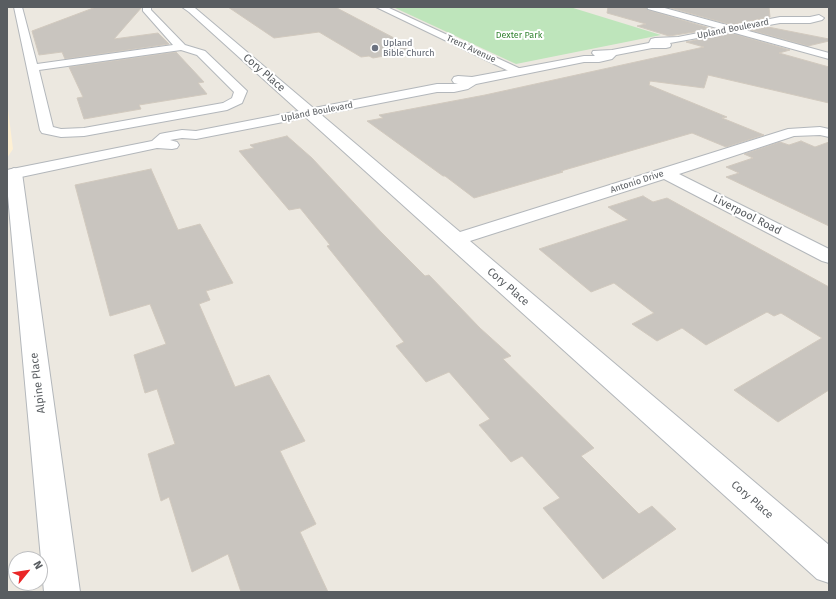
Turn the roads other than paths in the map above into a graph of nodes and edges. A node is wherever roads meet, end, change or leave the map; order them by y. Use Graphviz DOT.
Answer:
graph roads {
  1 [pos="18,7"];
  2 [pos="147,7"];
  3 [pos="186,7"];
  4 [pos="380,7"];
  5 [pos="651,7"];
  6 [pos="829,18"];
  7 [pos="731,29"];
  8 [pos="181,47"];
  9 [pos="829,56"];
  10 [pos="32,68"];
  11 [pos="520,72"];
  12 [pos="309,113"];
  13 [pos="825,132"];
  14 [pos="665,173"];
  15 [pos="11,174"];
  16 [pos="455,240"];
  17 [pos="829,257"];
  18 [pos="829,567"];
  19 [pos="62,592"];
  1 -- 10 [label="street"];
  2 -- 8 [label="street"];
  3 -- 12 [label="street, Cory Place"];
  4 -- 11 [label="street, Trent Avenue"];
  5 -- 7 [label="street"];
  6 -- 7 [label="street, Upland Boulevard"];
  7 -- 9 [label="street"];
  7 -- 11 [label="street, Upland Boulevard"];
  8 -- 10 [label="street"];
  8 -- 10 [label="street"];
  11 -- 12 [label="street, Upland Boulevard"];
  12 -- 15 [label="street, Upland Boulevard"];
  12 -- 16 [label="street, Cory Place"];
  13 -- 14 [label="street, Antonio Drive"];
  14 -- 16 [label="street, Antonio Drive"];
  14 -- 17 [label="street, Liverpool Road"];
  15 -- 19 [label="street, Alpine Place"];
  16 -- 18 [label="street, Cory Place"];
}
